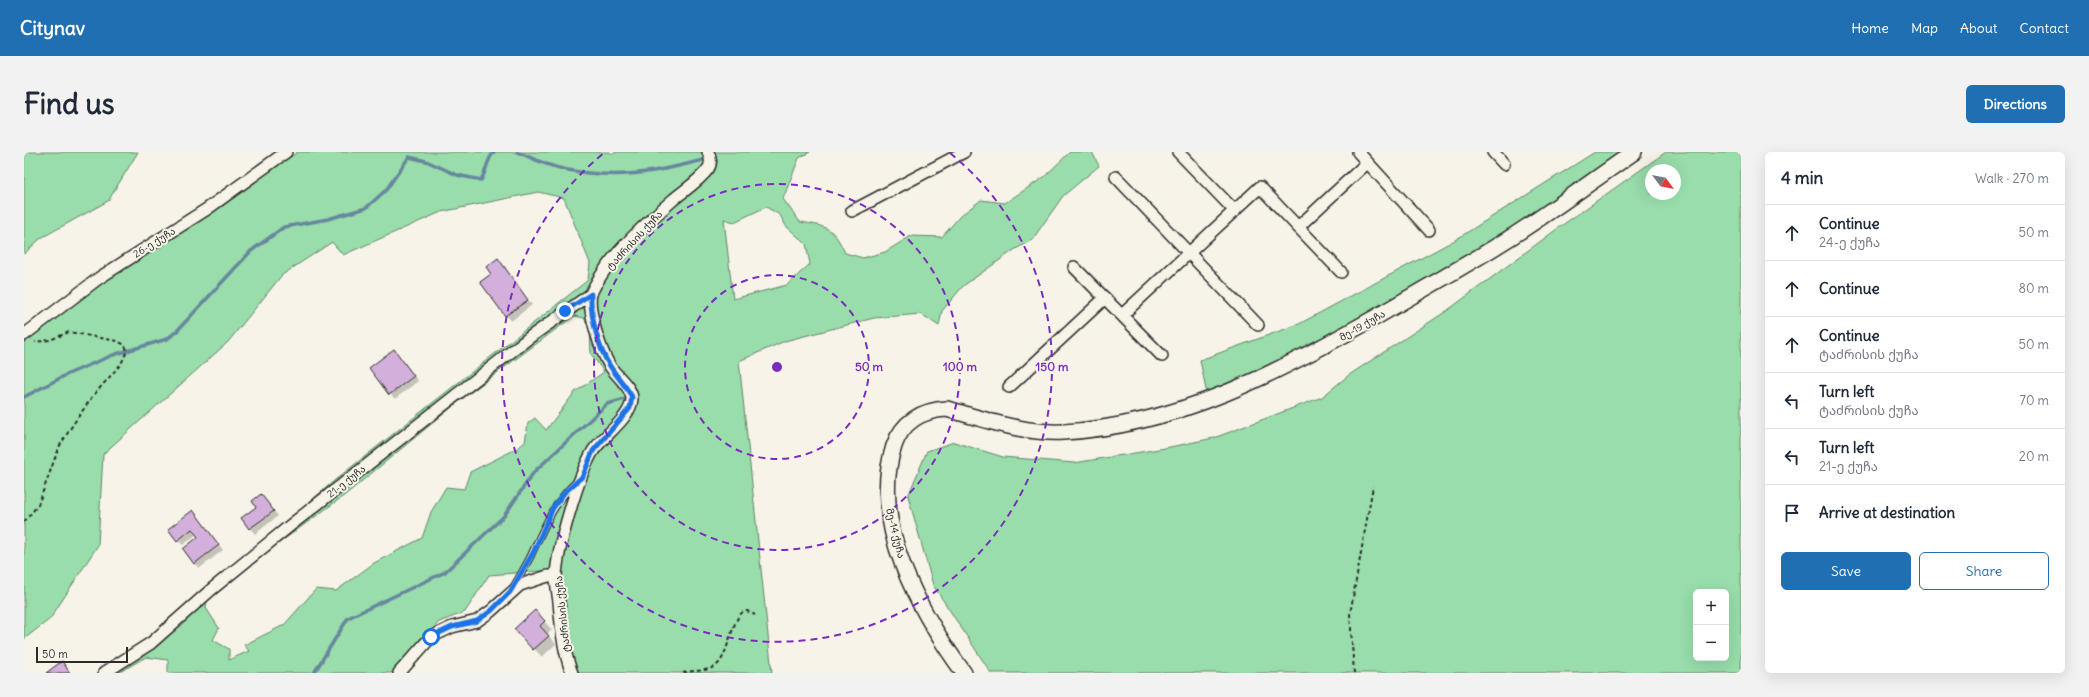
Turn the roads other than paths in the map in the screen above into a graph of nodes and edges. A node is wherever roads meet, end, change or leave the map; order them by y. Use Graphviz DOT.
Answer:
graph roads {
  1 [pos="286,152"];
  2 [pos="708,152"];
  3 [pos="964,152"];
  4 [pos="1178,152"];
  5 [pos="1358,152"];
  6 [pos="1493,152"];
  7 [pos="1634,152"];
  8 [pos="1368,162"];
  9 [pos="1504,164"];
  10 [pos="1116,177"];
  11 [pos="1235,210"];
  12 [pos="852,211"];
  13 [pos="1298,227"];
  14 [pos="1429,230"];
  15 [pos="1189,253"];
  16 [pos="1074,267"];
  17 [pos="1341,272"];
  18 [pos="591,294"];
  19 [pos="1105,298"];
  20 [pos="1122,315"];
  21 [pos="1258,325"];
  22 [pos="26,339"];
  23 [pos="1162,356"];
  24 [pos="1009,387"];
  25 [pos="1062,432"];
  26 [pos="583,476"];
  27 [pos="556,576"];
  28 [pos="510,592"];
  29 [pos="104,673"];
  30 [pos="400,673"];
  31 [pos="572,673"];
  32 [pos="964,673"];
  1 -- 22 [label="street, 26-ე ქუჩა"];
  2 -- 18 [label="street, ტაძრისის ქუჩა"];
  3 -- 12 [label="street"];
  4 -- 11 [label="street"];
  5 -- 8 [label="street"];
  6 -- 9 [label="street"];
  7 -- 25 [label="street, მე-19 ქუჩა"];
  8 -- 13 [label="street"];
  8 -- 14 [label="street"];
  10 -- 15 [label="street"];
  11 -- 13 [label="street"];
  11 -- 15 [label="street"];
  13 -- 17 [label="street"];
  15 -- 20 [label="street"];
  15 -- 21 [label="street"];
  16 -- 19 [label="street"];
  18 -- 26 [label="street, ტაძრისის ქუჩა"];
  18 -- 29 [label="street, 21-ე ქუჩა"];
  19 -- 20 [label="street"];
  19 -- 24 [label="street"];
  20 -- 23 [label="street"];
  25 -- 32 [label="street, მე-14 ქუჩა"];
  26 -- 27 [label="street, ტაძრისის ქუჩა"];
  26 -- 28 [label="lane"];
  27 -- 28 [label="street"];
  27 -- 31 [label="street, ტაძრისის ქუჩა"];
  28 -- 30 [label="street"];
}
